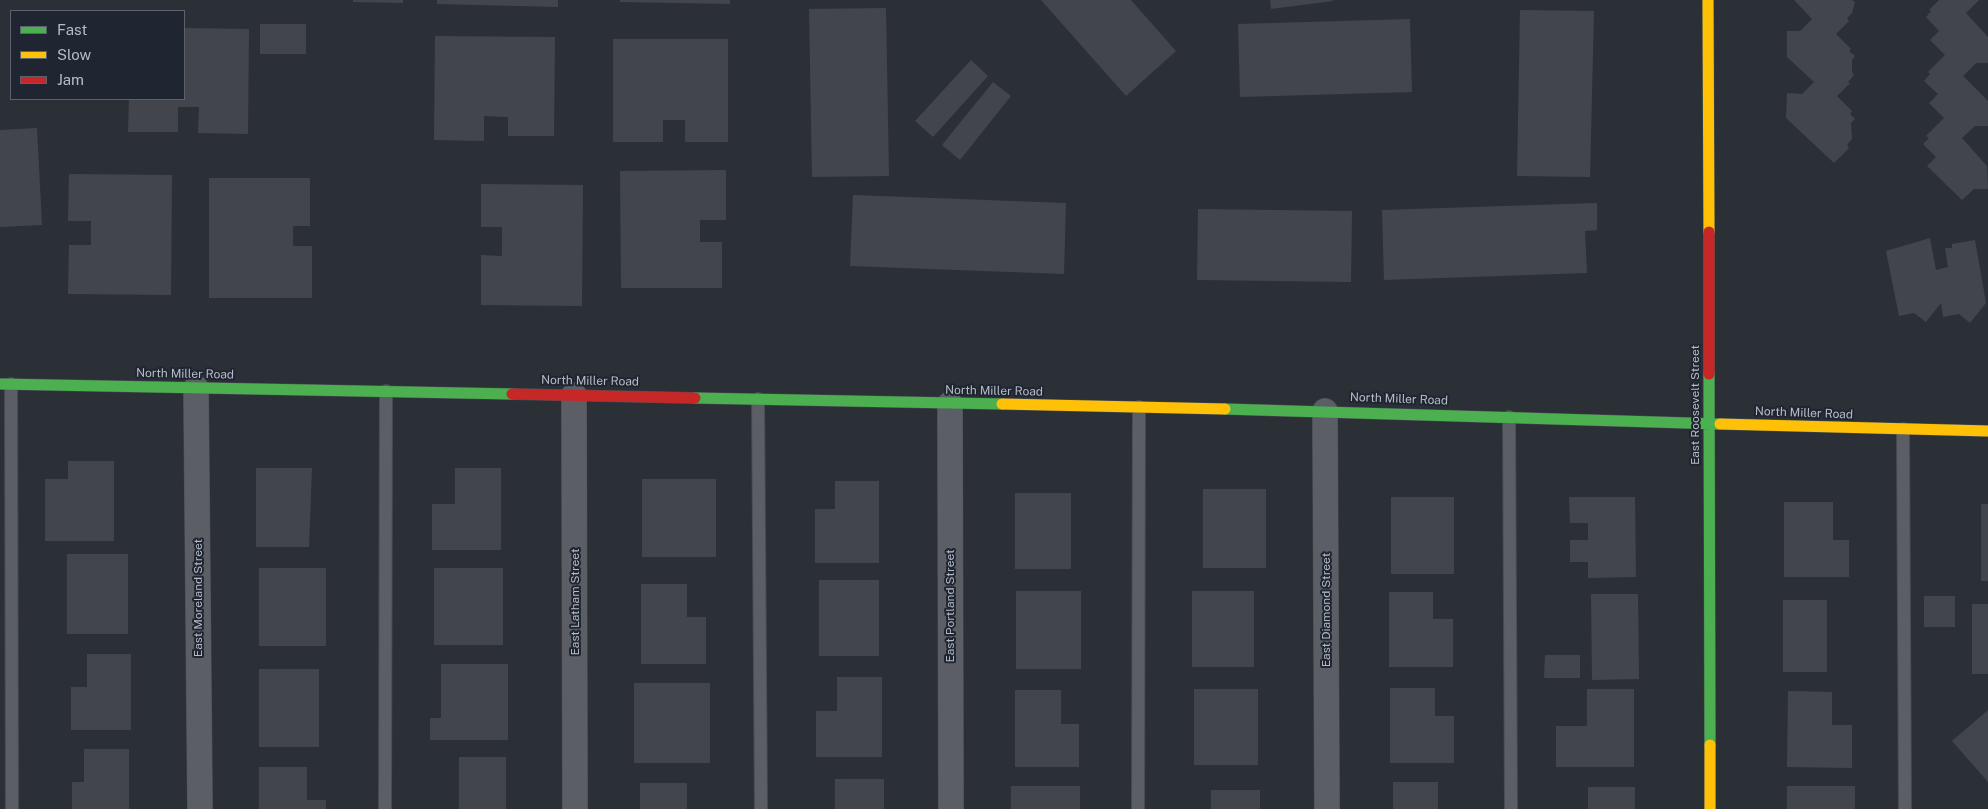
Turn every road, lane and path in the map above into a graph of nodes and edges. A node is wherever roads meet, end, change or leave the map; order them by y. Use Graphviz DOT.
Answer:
graph roads {
  1 [pos="1708,0"];
  2 [pos="5,384"];
  3 [pos="196,388"];
  4 [pos="386,391"];
  5 [pos="574,395"];
  6 [pos="758,399"];
  7 [pos="950,404"];
  8 [pos="1139,407"];
  9 [pos="1325,410"];
  10 [pos="1509,417"];
  11 [pos="1709,424"];
  12 [pos="1902,430"];
  13 [pos="1988,431"];
  14 [pos="12,809"];
  15 [pos="200,809"];
  16 [pos="385,809"];
  17 [pos="575,809"];
  18 [pos="761,809"];
  19 [pos="951,809"];
  20 [pos="1138,809"];
  21 [pos="1327,809"];
  22 [pos="1511,809"];
  23 [pos="1710,809"];
  24 [pos="1905,809"];
  1 -- 11 [label="street, East Roosevelt Street"];
  2 -- 3 [label="street, North Miller Road"];
  2 -- 14 [label="lane"];
  3 -- 4 [label="street, North Miller Road"];
  3 -- 15 [label="street, East Moreland Street"];
  4 -- 5 [label="street, North Miller Road"];
  4 -- 16 [label="lane"];
  5 -- 6 [label="street, North Miller Road"];
  5 -- 17 [label="street, East Latham Street"];
  6 -- 7 [label="street, North Miller Road"];
  6 -- 18 [label="lane"];
  7 -- 8 [label="street, North Miller Road"];
  7 -- 19 [label="street, East Portland Street"];
  8 -- 9 [label="street, North Miller Road"];
  8 -- 20 [label="lane"];
  9 -- 10 [label="street, North Miller Road"];
  9 -- 21 [label="street, East Diamond Street"];
  10 -- 11 [label="street, North Miller Road"];
  10 -- 22 [label="lane"];
  11 -- 12 [label="street, North Miller Road"];
  11 -- 23 [label="street, East Roosevelt Street"];
  12 -- 13 [label="street, North Miller Road"];
  12 -- 24 [label="lane"];
}
